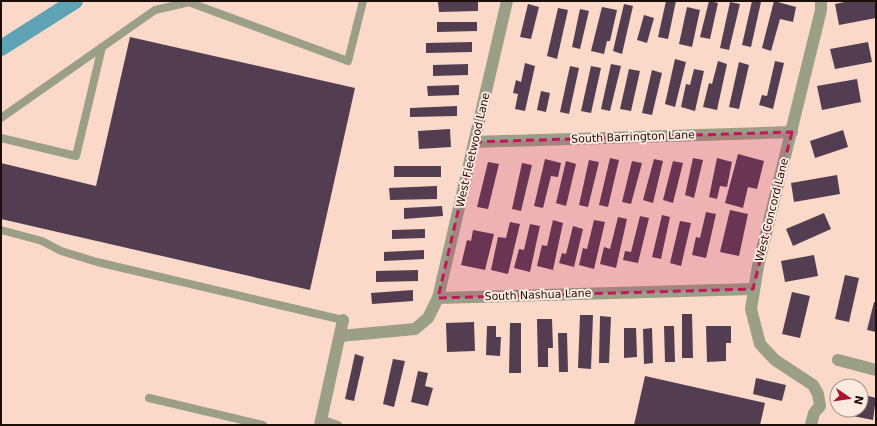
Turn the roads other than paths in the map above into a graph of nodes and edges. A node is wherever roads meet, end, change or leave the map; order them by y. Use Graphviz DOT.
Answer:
graph roads {
  1 [pos="363,1"];
  2 [pos="507,1"];
  3 [pos="821,1"];
  4 [pos="193,2"];
  5 [pos="102,48"];
  6 [pos="1,118"];
  7 [pos="792,132"];
  8 [pos="1,138"];
  9 [pos="474,142"];
  10 [pos="1,230"];
  11 [pos="753,289"];
  12 [pos="438,298"];
  13 [pos="343,320"];
  14 [pos="340,336"];
  15 [pos="838,360"];
  16 [pos="876,370"];
  17 [pos="148,398"];
  18 [pos="320,422"];
  19 [pos="263,425"];
  20 [pos="338,425"];
  21 [pos="811,425"];
  1 -- 4 [label="lane"];
  2 -- 9 [label="street, West Fleetwood Lane"];
  3 -- 7 [label="street, West Concord Lane"];
  4 -- 5 [label="lane"];
  5 -- 6 [label="lane"];
  5 -- 8 [label="lane"];
  7 -- 9 [label="street, South Barrington Lane"];
  7 -- 11 [label="street, West Concord Lane"];
  9 -- 12 [label="street, West Fleetwood Lane"];
  10 -- 13 [label="lane"];
  11 -- 12 [label="street, South Nashua Lane"];
  11 -- 21 [label="street, West Concord Lane"];
  12 -- 14 [label="street"];
  13 -- 14 [label="street"];
  14 -- 18 [label="street"];
  15 -- 16 [label="street"];
  17 -- 19 [label="lane"];
  18 -- 20 [label="lane"];
}
